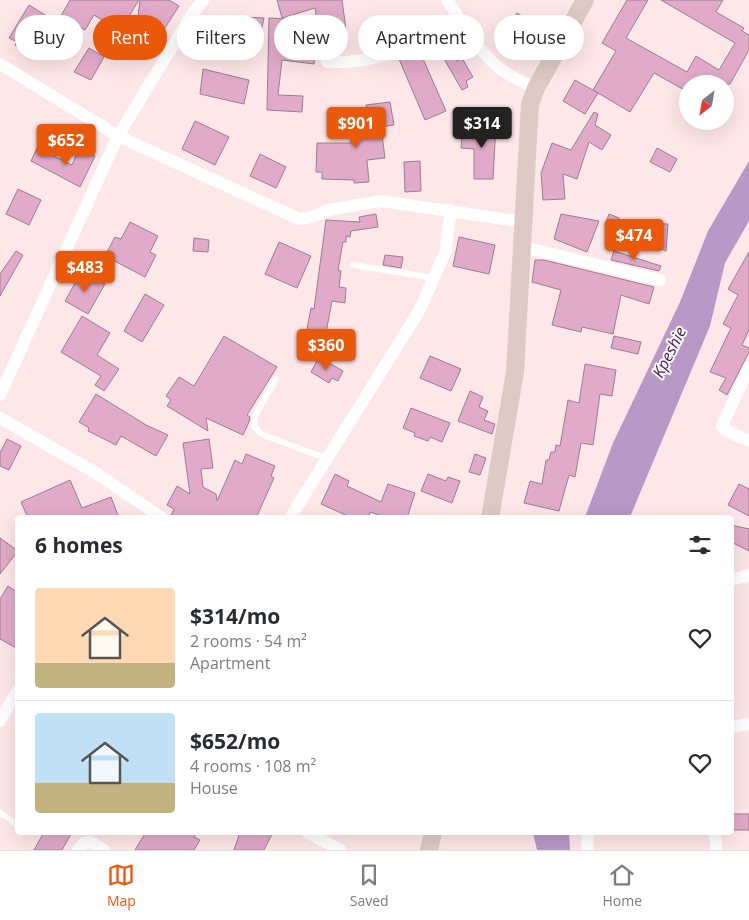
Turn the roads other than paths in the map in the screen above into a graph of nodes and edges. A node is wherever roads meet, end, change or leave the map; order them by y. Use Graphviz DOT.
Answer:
graph roads {
  1 [pos="203,0"];
  2 [pos="448,0"];
  3 [pos="585,0"];
  4 [pos="458,15"];
  5 [pos="484,51"];
  6 [pos="366,60"];
  7 [pos="327,62"];
  8 [pos="0,64"];
  9 [pos="536,88"];
  10 [pos="118,136"];
  11 [pos="451,210"];
  12 [pos="524,222"];
  13 [pos="523,247"];
  14 [pos="353,265"];
  15 [pos="435,278"];
  16 [pos="660,280"];
  17 [pos="749,367"];
  18 [pos="276,378"];
  19 [pos="0,395"];
  20 [pos="0,418"];
  21 [pos="749,441"];
  22 [pos="326,458"];
  23 [pos="158,515"];
  24 [pos="292,515"];
  25 [pos="491,515"];
  26 [pos="749,575"];
  27 [pos="734,579"];
  28 [pos="15,695"];
  29 [pos="0,721"];
  30 [pos="749,724"];
  31 [pos="734,726"];
  32 [pos="0,812"];
  33 [pos="15,824"];
  34 [pos="312,835"];
  35 [pos="432,835"];
  36 [pos="588,835"];
  37 [pos="715,835"];
  38 [pos="78,850"];
  39 [pos="104,850"];
  40 [pos="340,850"];
  41 [pos="429,850"];
  42 [pos="587,850"];
  43 [pos="716,850"];
  1 -- 10 [label="street"];
  2 -- 4 [label="street"];
  3 -- 9 [label="street"];
  5 -- 9 [label="street"];
  6 -- 7 [label="street"];
  8 -- 10 [label="street"];
  9 -- 12 [label="street"];
  10 -- 11 [label="street"];
  10 -- 19 [label="street"];
  11 -- 12 [label="street"];
  11 -- 15 [label="street"];
  12 -- 13 [label="street"];
  13 -- 16 [label="street"];
  13 -- 25 [label="street"];
  14 -- 15 [label="lane"];
  15 -- 22 [label="street"];
  17 -- 21 [label="street"];
  18 -- 22 [label="lane"];
  20 -- 23 [label="street"];
  22 -- 24 [label="street"];
  26 -- 27 [label="street"];
  28 -- 29 [label="street"];
  30 -- 31 [label="street"];
  32 -- 33 [label="lane"];
  34 -- 40 [label="street"];
  35 -- 41 [label="street"];
  36 -- 42 [label="street"];
  37 -- 43 [label="street"];
  38 -- 39 [label="street"];
}
